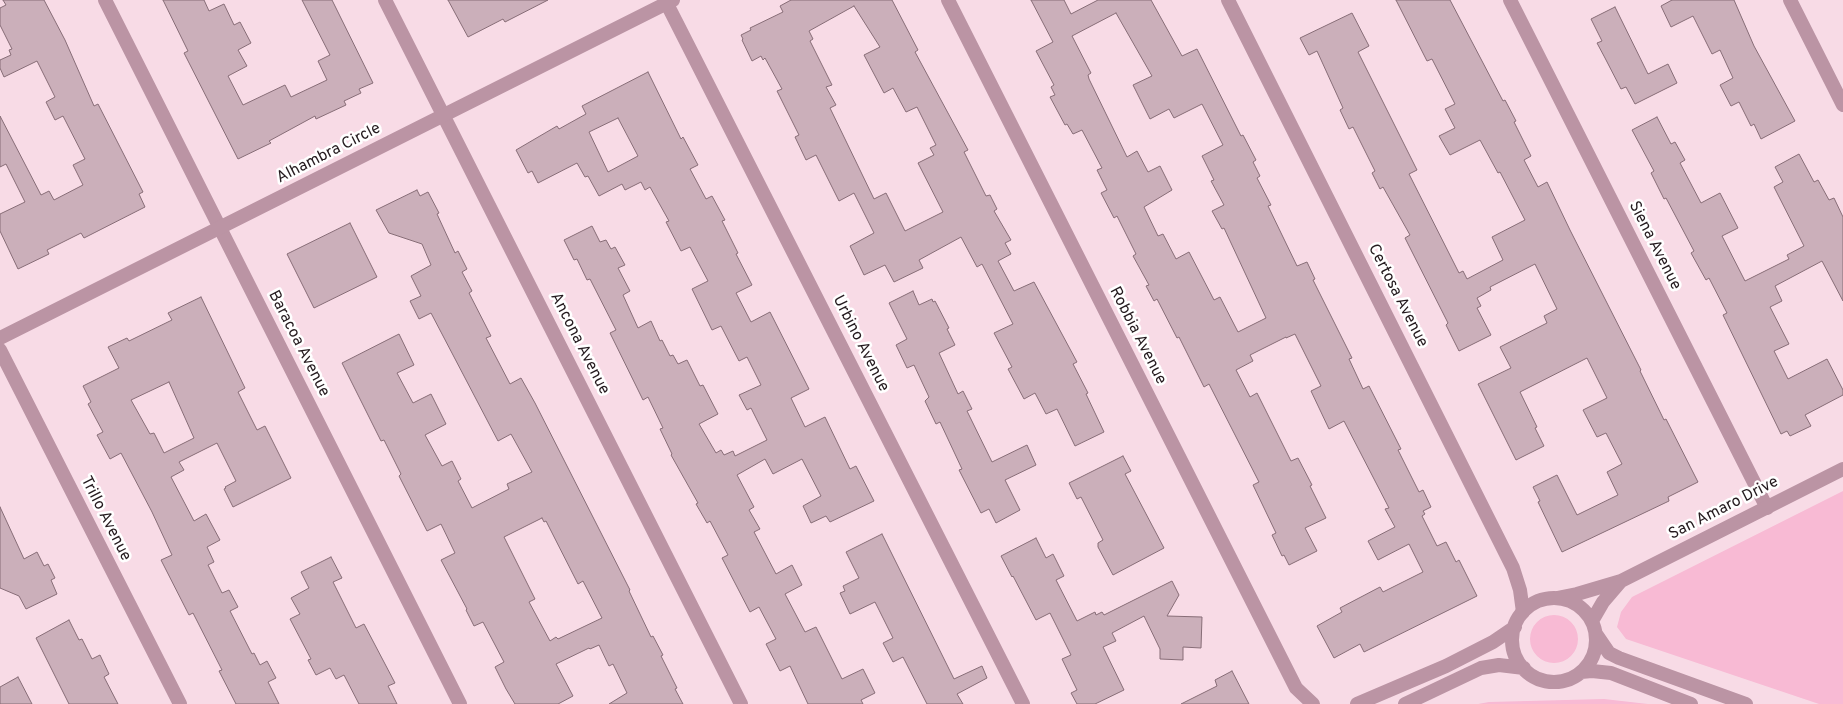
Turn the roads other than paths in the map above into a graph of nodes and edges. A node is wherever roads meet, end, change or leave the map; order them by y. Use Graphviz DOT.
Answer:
graph roads {
  1 [pos="105,0"];
  2 [pos="385,0"];
  3 [pos="948,0"];
  4 [pos="1228,0"];
  5 [pos="1510,0"];
  6 [pos="1790,0"];
  7 [pos="668,1"];
  8 [pos="1843,105"];
  9 [pos="444,116"];
  10 [pos="220,228"];
  11 [pos="0,338"];
  12 [pos="0,350"];
  13 [pos="1843,469"];
  14 [pos="1767,508"];
  15 [pos="1621,581"];
  16 [pos="1557,598"];
  17 [pos="1523,612"];
  18 [pos="1515,627"];
  19 [pos="1594,628"];
  20 [pos="1524,668"];
  21 [pos="1581,672"];
  22 [pos="1296,688"];
  23 [pos="180,704"];
  24 [pos="460,704"];
  25 [pos="741,704"];
  26 [pos="1023,704"];
  27 [pos="1297,704"];
  28 [pos="1313,704"];
  29 [pos="1357,704"];
  30 [pos="1404,704"];
  31 [pos="1691,704"];
  32 [pos="1746,704"];
  1 -- 10 [label="street, Baracoa Avenue"];
  2 -- 9 [label="street, Ancona Avenue"];
  3 -- 22 [label="street, Robbia Avenue"];
  4 -- 17 [label="street, Certosa Avenue"];
  5 -- 14 [label="street, Siena Avenue"];
  6 -- 8 [label="street"];
  7 -- 9 [label="street, Alhambra Circle"];
  7 -- 26 [label="street, Urbino Avenue"];
  9 -- 10 [label="street, Alhambra Circle"];
  9 -- 25 [label="street, Ancona Avenue"];
  10 -- 11 [label="street, Alhambra Circle"];
  10 -- 24 [label="street, Baracoa Avenue"];
  12 -- 23 [label="street, Trillo Avenue"];
  13 -- 14 [label="street, San Amaro Drive"];
  14 -- 15 [label="street, San Amaro Drive"];
  15 -- 16 [label="street, San Amaro Drive"];
  15 -- 19 [label="street, San Amaro Drive"];
  16 -- 17 [label="street"];
  16 -- 19 [label="street"];
  17 -- 18 [label="street"];
  18 -- 20 [label="street"];
  18 -- 29 [label="street"];
  19 -- 21 [label="street"];
  19 -- 32 [label="street"];
  20 -- 21 [label="street"];
  20 -- 30 [label="street"];
  21 -- 31 [label="street"];
  22 -- 27 [label="street, Robbia Avenue"];
  22 -- 28 [label="street, Robbia Avenue"];
}
